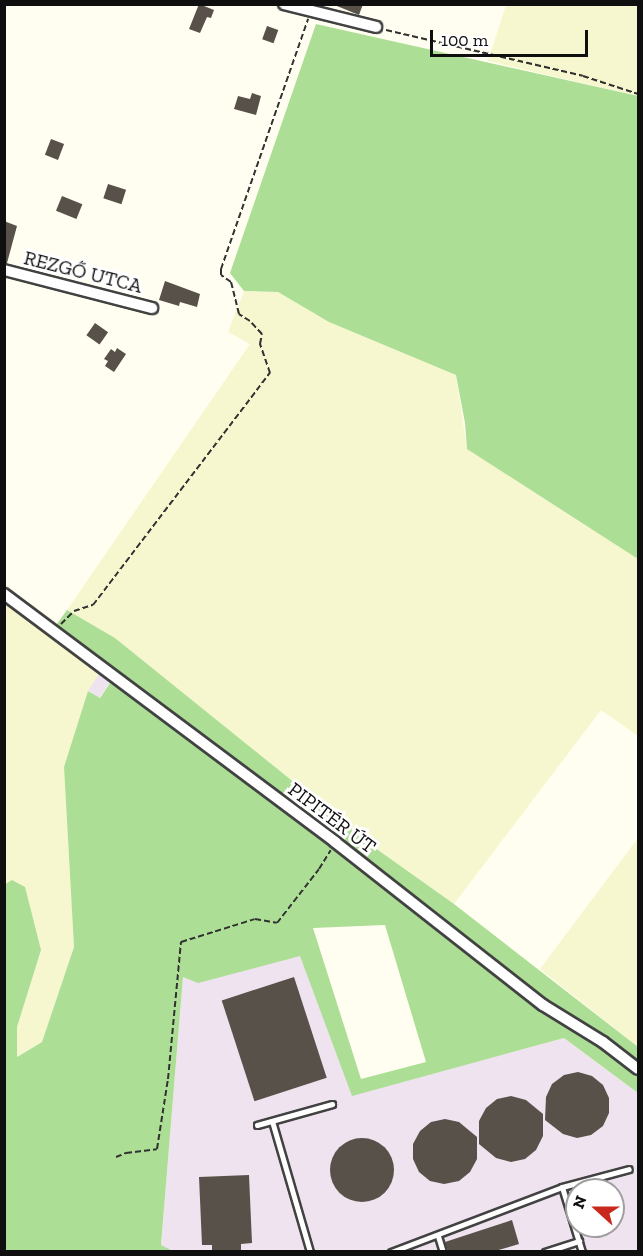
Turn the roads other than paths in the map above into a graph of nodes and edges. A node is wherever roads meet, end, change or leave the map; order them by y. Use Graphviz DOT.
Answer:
graph roads {
  1 [pos="284,4"];
  2 [pos="376,27"];
  3 [pos="4,270"];
  4 [pos="152,308"];
  5 [pos="4,594"];
  6 [pos="639,1069"];
  7 [pos="332,1104"];
  8 [pos="272,1121"];
  9 [pos="257,1125"];
  10 [pos="629,1169"];
  11 [pos="562,1187"];
  12 [pos="438,1236"];
  13 [pos="579,1241"];
  14 [pos="310,1251"];
  15 [pos="391,1251"];
  16 [pos="443,1251"];
  17 [pos="545,1251"];
  18 [pos="582,1251"];
  1 -- 2 [label="street"];
  3 -- 4 [label="street, REZGŐ UTCA"];
  5 -- 6 [label="street, PIPITÉR ÚT"];
  7 -- 8 [label="lane"];
  8 -- 9 [label="lane"];
  8 -- 14 [label="lane"];
  10 -- 11 [label="lane"];
  11 -- 12 [label="lane"];
  11 -- 13 [label="lane"];
  12 -- 15 [label="lane"];
  12 -- 16 [label="lane"];
  13 -- 17 [label="lane"];
  13 -- 18 [label="lane"];
}
